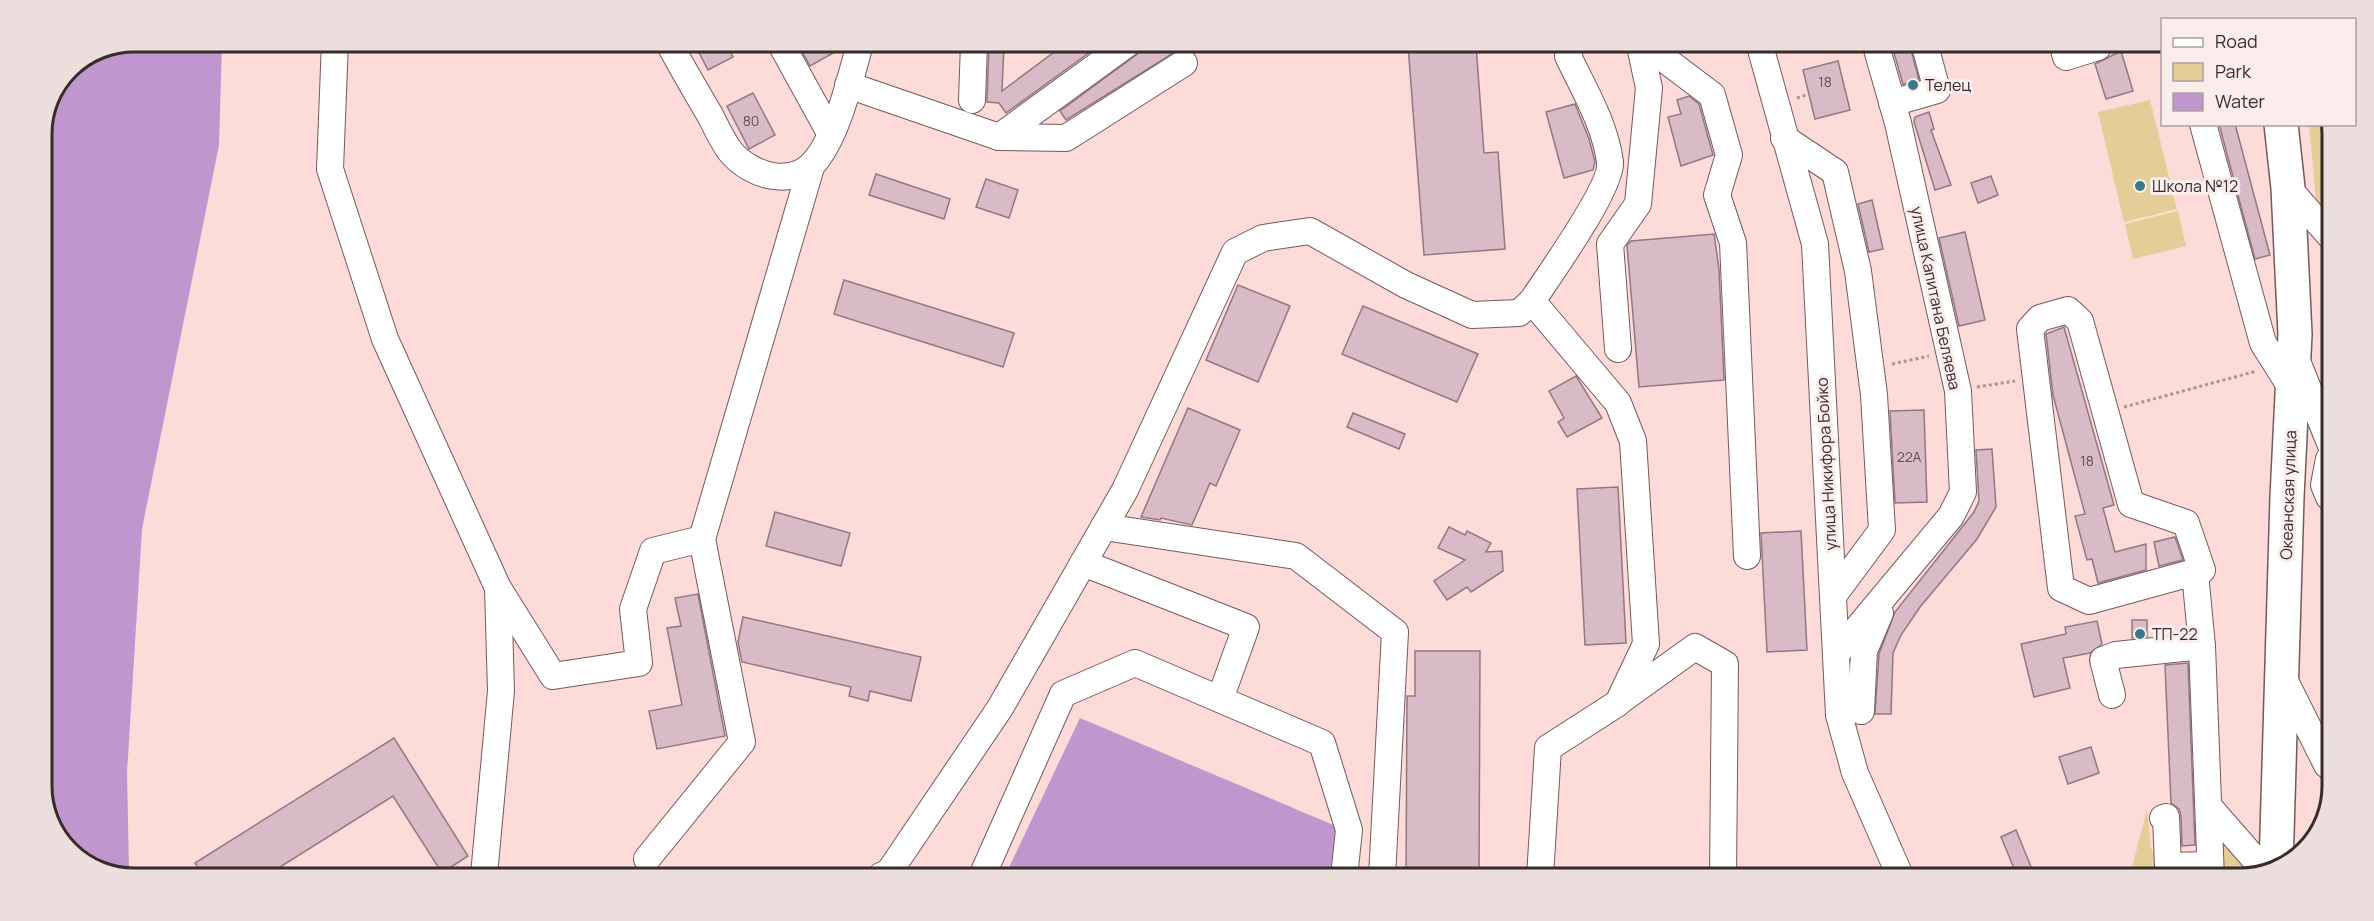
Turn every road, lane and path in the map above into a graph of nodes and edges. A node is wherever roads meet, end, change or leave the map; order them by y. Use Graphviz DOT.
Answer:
graph roads {
  1 [pos="335,52"];
  2 [pos="674,52"];
  3 [pos="785,52"];
  4 [pos="858,52"];
  5 [pos="974,52"];
  6 [pos="1116,52"];
  7 [pos="1569,52"];
  8 [pos="1641,52"];
  9 [pos="1655,52"];
  10 [pos="1762,52"];
  11 [pos="1878,52"];
  12 [pos="1927,52"];
  13 [pos="2065,52"];
  14 [pos="2082,52"];
  15 [pos="1184,63"];
  16 [pos="848,86"];
  17 [pos="972,100"];
  18 [pos="1892,103"];
  19 [pos="2204,126"];
  20 [pos="2281,126"];
  21 [pos="830,133"];
  22 [pos="999,137"];
  23 [pos="1784,138"];
  24 [pos="811,167"];
  25 [pos="2288,188"];
  26 [pos="2321,226"];
  27 [pos="1532,301"];
  28 [pos="1618,349"];
  29 [pos="1949,352"];
  30 [pos="1899,363"];
  31 [pos="2288,370"];
  32 [pos="2023,379"];
  33 [pos="1958,391"];
  34 [pos="2106,412"];
  35 [pos="2321,428"];
  36 [pos="1104,527"];
  37 [pos="702,539"];
  38 [pos="1747,556"];
  39 [pos="1083,563"];
  40 [pos="2195,573"];
  41 [pos="1893,586"];
  42 [pos="498,588"];
  43 [pos="1833,596"];
  44 [pos="2202,646"];
  45 [pos="1836,654"];
  46 [pos="2283,677"];
  47 [pos="2112,695"];
  48 [pos="1220,699"];
  49 [pos="1618,703"];
  50 [pos="1861,711"];
  51 [pos="2322,755"];
  52 [pos="2210,808"];
  53 [pos="2163,818"];
  54 [pos="647,860"];
  55 [pos="2276,860"];
  56 [pos="2260,866"];
  57 [pos="485,868"];
  58 [pos="892,868"];
  59 [pos="986,868"];
  60 [pos="1345,868"];
  61 [pos="1382,868"];
  62 [pos="1541,868"];
  63 [pos="1723,868"];
  64 [pos="1897,868"];
  65 [pos="2182,868"];
  66 [pos="2211,868"];
  1 -- 42 [label="street"];
  2 -- 24 [label="street"];
  3 -- 21 [label="street"];
  4 -- 16 [label="street"];
  5 -- 17 [label="street"];
  6 -- 22 [label="street"];
  7 -- 27 [label="street"];
  8 -- 28 [label="street"];
  9 -- 38 [label="street"];
  10 -- 23 [label="street, улица Никифора Бойко"];
  11 -- 18 [label="street, улица Капитана Беляева"];
  12 -- 18 [label="street"];
  13 -- 14 [label="street"];
  15 -- 22 [label="street"];
  16 -- 21 [label="street"];
  16 -- 22 [label="street"];
  18 -- 29 [label="street, улица Капитана Беляева"];
  19 -- 31 [label="street"];
  20 -- 25 [label="main road, Океанская улица"];
  21 -- 24 [label="street"];
  23 -- 43 [label="street, улица Никифора Бойко"];
  23 -- 43 [label="street"];
  24 -- 37 [label="street"];
  25 -- 26 [label="street"];
  25 -- 31 [label="main road, Океанская улица"];
  27 -- 36 [label="street"];
  27 -- 49 [label="street"];
  29 -- 30 [label="path"];
  29 -- 33 [label="street, улица Капитана Беляева"];
  31 -- 34 [label="path"];
  31 -- 35 [label="street"];
  31 -- 46 [label="main road, Океанская улица"];
  32 -- 33 [label="path"];
  33 -- 41 [label="street, улица Капитана Беляева"];
  34 -- 40 [label="street"];
  34 -- 40 [label="street"];
  36 -- 39 [label="street"];
  36 -- 61 [label="street"];
  37 -- 42 [label="street"];
  37 -- 54 [label="street"];
  39 -- 48 [label="street"];
  39 -- 58 [label="street"];
  40 -- 44 [label="street"];
  41 -- 45 [label="street, улица Капитана Беляева"];
  41 -- 50 [label="street"];
  42 -- 57 [label="street"];
  43 -- 45 [label="street, улица Никифора Бойко"];
  44 -- 47 [label="street"];
  44 -- 52 [label="street"];
  45 -- 64 [label="street, улица Никифора Бойко"];
  46 -- 51 [label="street"];
  46 -- 55 [label="main road, Океанская улица"];
  48 -- 59 [label="street"];
  48 -- 60 [label="street"];
  49 -- 62 [label="street"];
  49 -- 63 [label="street"];
  52 -- 56 [label="street"];
  52 -- 66 [label="street"];
  53 -- 65 [label="street"];
}
